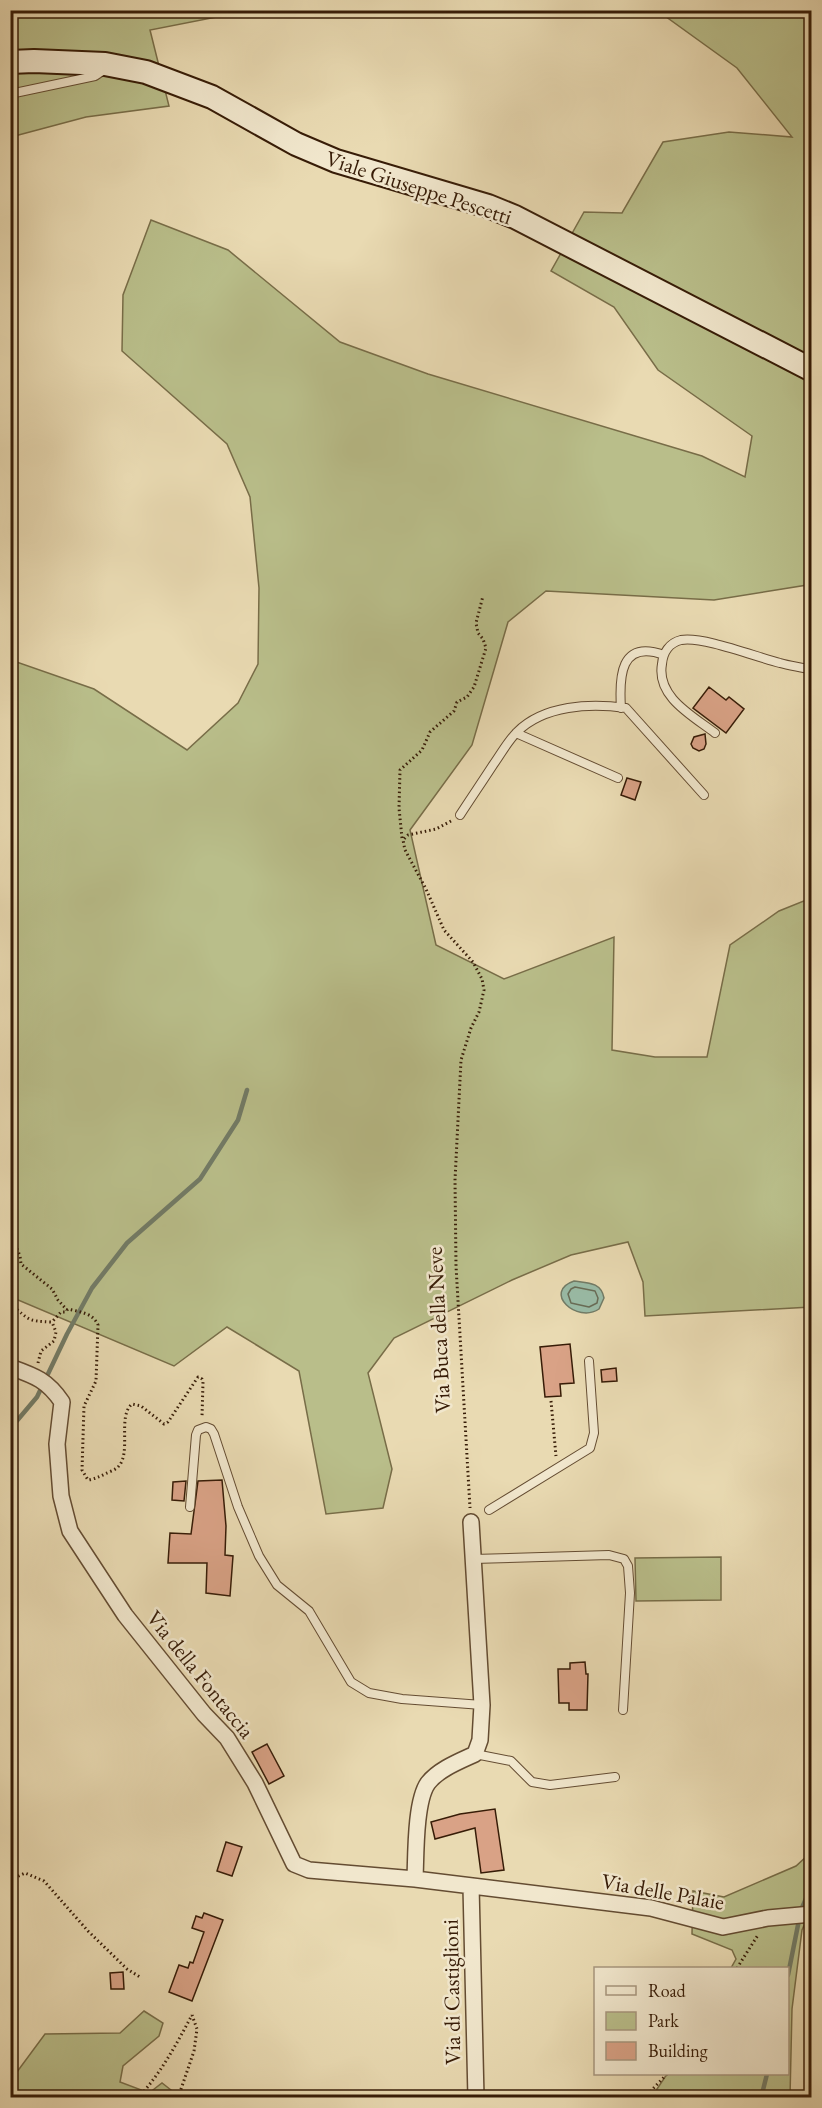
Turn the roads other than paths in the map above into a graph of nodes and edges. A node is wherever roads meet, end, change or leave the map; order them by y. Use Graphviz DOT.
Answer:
graph roads {
  1 [pos="10,62"];
  2 [pos="102,64"];
  3 [pos="10,94"];
  4 [pos="812,370"];
  5 [pos="664,655"];
  6 [pos="812,670"];
  7 [pos="621,708"];
  8 [pos="516,733"];
  9 [pos="715,733"];
  10 [pos="618,778"];
  11 [pos="704,795"];
  12 [pos="460,815"];
  13 [pos="589,1361"];
  14 [pos="10,1367"];
  15 [pos="190,1507"];
  16 [pos="489,1510"];
  17 [pos="475,1519"];
  18 [pos="473,1559"];
  19 [pos="482,1705"];
  20 [pos="623,1710"];
  21 [pos="475,1754"];
  22 [pos="615,1777"];
  23 [pos="415,1879"];
  24 [pos="471,1886"];
  25 [pos="812,1914"];
  26 [pos="476,2097"];
  1 -- 2 [label="street, Viale Giuseppe Pescetti"];
  2 -- 3 [label="lane"];
  2 -- 4 [label="street, Viale Giuseppe Pescetti"];
  5 -- 6 [label="lane"];
  5 -- 7 [label="lane"];
  5 -- 9 [label="lane"];
  7 -- 8 [label="lane"];
  7 -- 11 [label="lane"];
  8 -- 10 [label="lane"];
  8 -- 12 [label="lane"];
  13 -- 16 [label="lane"];
  14 -- 23 [label="street, Via della Fontaccia"];
  15 -- 19 [label="lane"];
  17 -- 18 [label="street"];
  18 -- 19 [label="street"];
  18 -- 20 [label="lane"];
  19 -- 21 [label="street"];
  21 -- 22 [label="lane"];
  21 -- 23 [label="street"];
  23 -- 24 [label="street, Via della Fontaccia"];
  24 -- 25 [label="street, Via delle Palaie"];
  24 -- 26 [label="street, Via di Castiglioni"];
}
